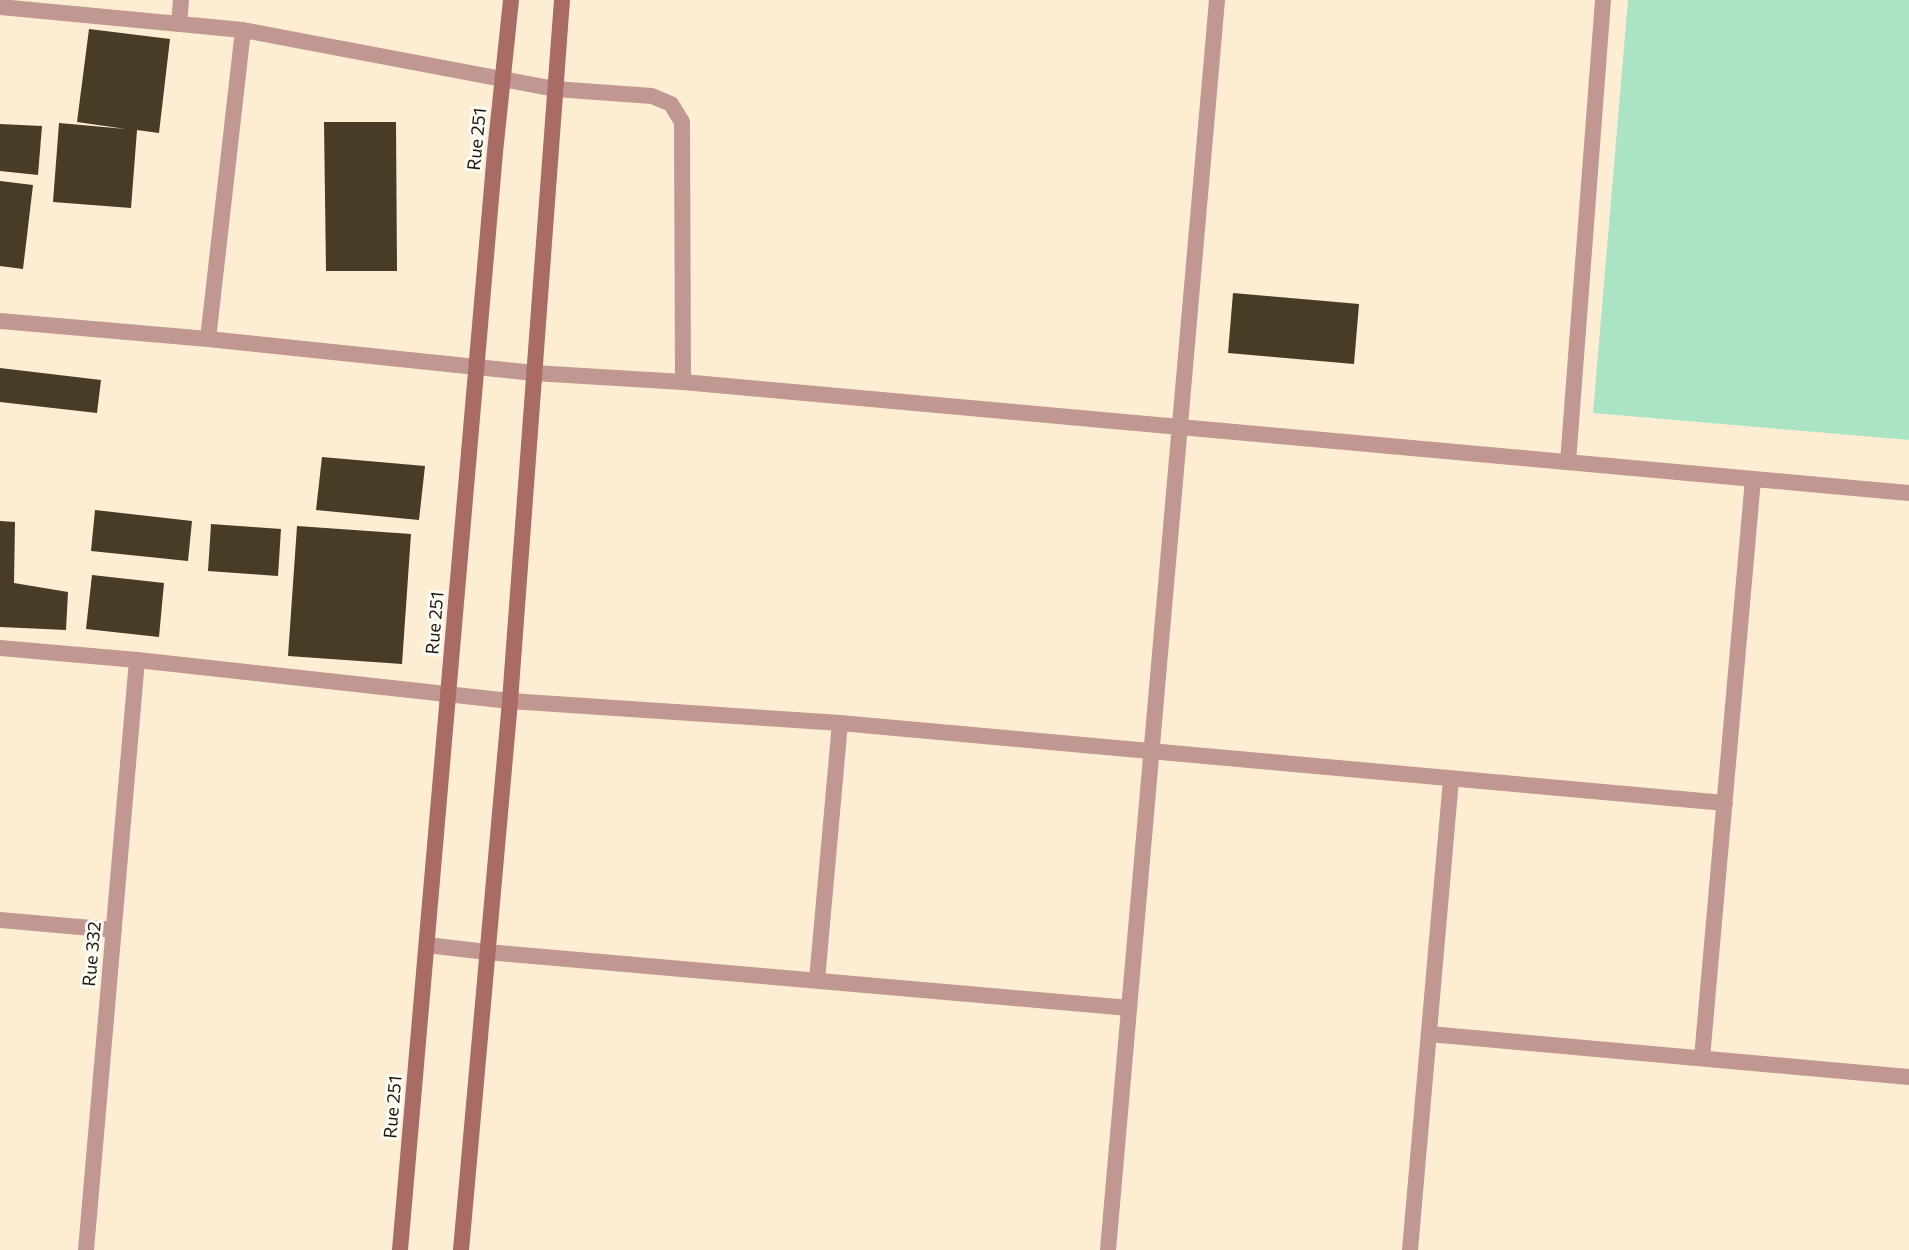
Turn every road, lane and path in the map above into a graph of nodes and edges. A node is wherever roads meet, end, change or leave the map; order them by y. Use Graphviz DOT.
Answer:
graph roads {
  1 [pos="181,0"];
  2 [pos="511,0"];
  3 [pos="562,0"];
  4 [pos="1217,0"];
  5 [pos="1603,0"];
  6 [pos="0,7"];
  7 [pos="179,24"];
  8 [pos="243,30"];
  9 [pos="504,79"];
  10 [pos="555,88"];
  11 [pos="0,321"];
  12 [pos="208,339"];
  13 [pos="477,367"];
  14 [pos="534,373"];
  15 [pos="683,382"];
  16 [pos="1180,427"];
  17 [pos="1568,462"];
  18 [pos="1753,479"];
  19 [pos="1909,493"];
  20 [pos="0,648"];
  21 [pos="137,660"];
  22 [pos="449,694"];
  23 [pos="510,701"];
  24 [pos="840,723"];
  25 [pos="1152,752"];
  26 [pos="1451,779"];
  27 [pos="1725,803"];
  28 [pos="0,920"];
  29 [pos="114,930"];
  30 [pos="427,945"];
  31 [pos="487,952"];
  32 [pos="818,980"];
  33 [pos="1129,1008"];
  34 [pos="1429,1034"];
  35 [pos="1702,1058"];
  36 [pos="1909,1077"];
  37 [pos="86,1250"];
  38 [pos="400,1250"];
  39 [pos="460,1250"];
  40 [pos="1108,1250"];
  41 [pos="1410,1250"];
  1 -- 7 [label="street"];
  2 -- 9 [label="main road, Rue 251"];
  3 -- 10 [label="main road"];
  4 -- 16 [label="street"];
  5 -- 17 [label="street"];
  6 -- 7 [label="street"];
  7 -- 8 [label="street"];
  8 -- 9 [label="street"];
  8 -- 12 [label="street"];
  9 -- 10 [label="street"];
  9 -- 13 [label="main road, Rue 251"];
  10 -- 14 [label="main road"];
  10 -- 15 [label="street"];
  11 -- 12 [label="street"];
  12 -- 13 [label="street"];
  13 -- 14 [label="street"];
  13 -- 22 [label="main road, Rue 251"];
  14 -- 15 [label="street"];
  14 -- 23 [label="main road"];
  15 -- 16 [label="street"];
  16 -- 17 [label="street"];
  16 -- 25 [label="street"];
  17 -- 18 [label="street"];
  18 -- 19 [label="street"];
  18 -- 27 [label="street"];
  20 -- 21 [label="street"];
  21 -- 22 [label="street"];
  21 -- 29 [label="street, Rue 332"];
  22 -- 23 [label="street"];
  22 -- 30 [label="main road, Rue 251"];
  23 -- 24 [label="street"];
  23 -- 31 [label="main road"];
  24 -- 25 [label="street"];
  24 -- 32 [label="street"];
  25 -- 26 [label="street"];
  25 -- 33 [label="street"];
  26 -- 27 [label="street"];
  26 -- 34 [label="street"];
  27 -- 35 [label="street"];
  28 -- 29 [label="street"];
  29 -- 37 [label="street, Rue 332"];
  30 -- 31 [label="street"];
  30 -- 38 [label="main road, Rue 251"];
  31 -- 32 [label="street"];
  31 -- 39 [label="main road"];
  32 -- 33 [label="street"];
  33 -- 40 [label="street"];
  34 -- 35 [label="street"];
  34 -- 41 [label="street"];
  35 -- 36 [label="street"];
}
